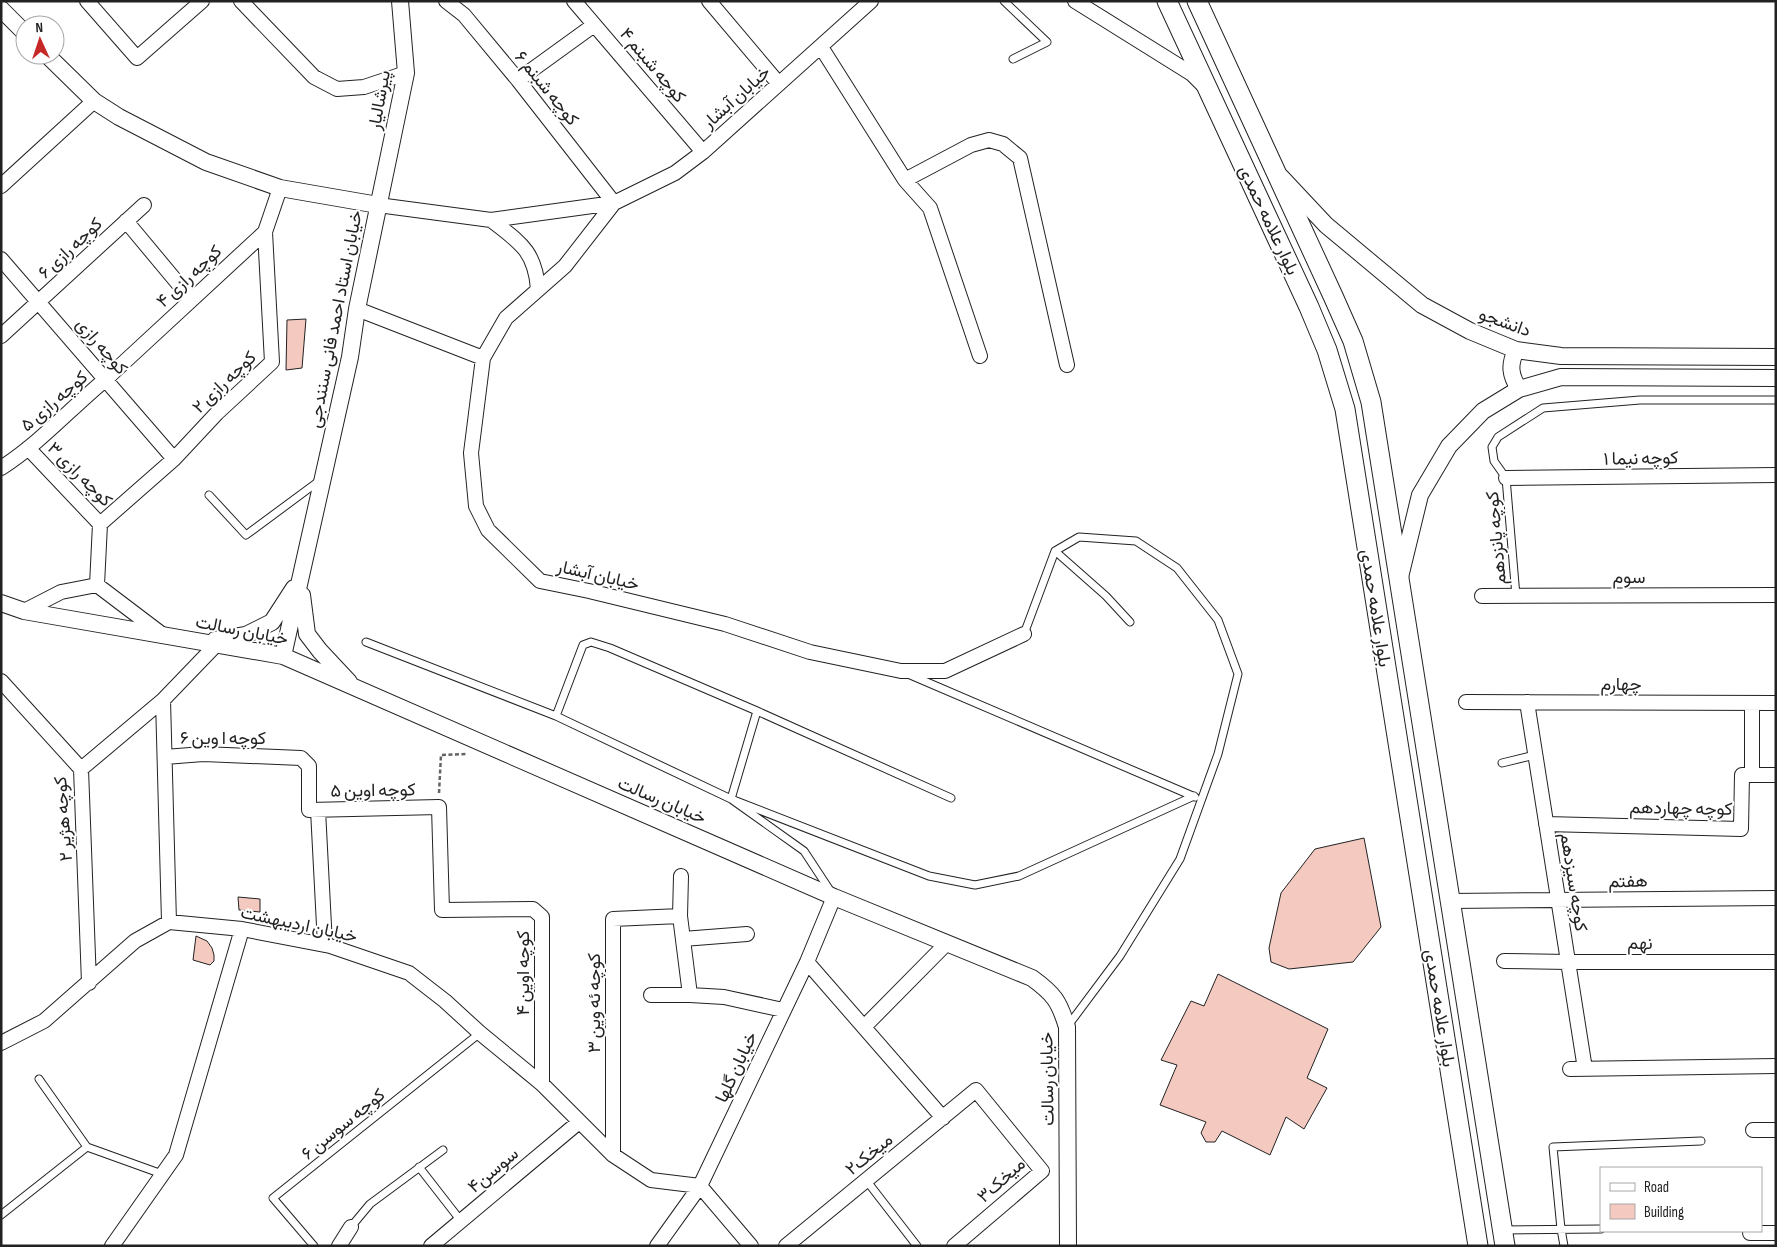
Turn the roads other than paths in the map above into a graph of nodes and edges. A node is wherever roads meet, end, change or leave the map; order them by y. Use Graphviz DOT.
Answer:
graph roads {
  1 [pos="87,1"];
  2 [pos="202,1"];
  3 [pos="241,1"];
  4 [pos="400,1"];
  5 [pos="446,1"];
  6 [pos="574,1"];
  7 [pos="709,1"];
  8 [pos="1004,1"];
  9 [pos="1075,1"];
  10 [pos="1167,1"];
  11 [pos="1197,1"];
  12 [pos="865,3"];
  13 [pos="1,9"];
  14 [pos="15,23"];
  15 [pos="594,26"];
  16 [pos="821,47"];
  17 [pos="1013,59"];
  18 [pos="57,65"];
  19 [pos="406,73"];
  20 [pos="518,80"];
  21 [pos="779,84"];
  22 [pos="1210,92"];
  23 [pos="94,101"];
  24 [pos="703,152"];
  25 [pos="1277,173"];
  26 [pos="905,180"];
  27 [pos="1,186"];
  28 [pos="280,188"];
  29 [pos="614,203"];
  30 [pos="144,205"];
  31 [pos="378,206"];
  32 [pos="491,220"];
  33 [pos="126,221"];
  34 [pos="265,232"];
  35 [pos="1,259"];
  36 [pos="538,289"];
  37 [pos="192,299"];
  38 [pos="39,302"];
  39 [pos="357,309"];
  40 [pos="1,336"];
  41 [pos="1516,350"];
  42 [pos="980,356"];
  43 [pos="1776,357"];
  44 [pos="483,358"];
  45 [pos="1067,365"];
  46 [pos="1776,378"];
  47 [pos="106,380"];
  48 [pos="1519,388"];
  49 [pos="1776,400"];
  50 [pos="28,448"];
  51 [pos="174,459"];
  52 [pos="1,468"];
  53 [pos="1776,475"];
  54 [pos="323,478"];
  55 [pos="1506,478"];
  56 [pos="209,495"];
  57 [pos="100,524"];
  58 [pos="1055,551"];
  59 [pos="301,575"];
  60 [pos="1400,576"];
  61 [pos="97,585"];
  62 [pos="1776,595"];
  63 [pos="1482,596"];
  64 [pos="1516,596"];
  65 [pos="1,603"];
  66 [pos="24,611"];
  67 [pos="1130,622"];
  68 [pos="1024,634"];
  69 [pos="164,635"];
  70 [pos="366,642"];
  71 [pos="209,643"];
  72 [pos="283,656"];
  73 [pos="901,671"];
  74 [pos="1,681"];
  75 [pos="355,688"];
  76 [pos="163,700"];
  77 [pos="1466,702"];
  78 [pos="1526,702"];
  79 [pos="1752,703"];
  80 [pos="1776,703"];
  81 [pos="757,711"];
  82 [pos="556,716"];
  83 [pos="1535,755"];
  84 [pos="165,757"];
  85 [pos="1502,762"];
  86 [pos="81,769"];
  87 [pos="1752,775"];
  88 [pos="1776,775"];
  89 [pos="1194,796"];
  90 [pos="951,798"];
  91 [pos="731,799"];
  92 [pos="1202,800"];
  93 [pos="439,807"];
  94 [pos="314,810"];
  95 [pos="1546,824"];
  96 [pos="681,876"];
  97 [pos="834,897"];
  98 [pos="1776,898"];
  99 [pos="1558,900"];
  100 [pos="1450,901"];
  101 [pos="680,916"];
  102 [pos="169,922"];
  103 [pos="242,929"];
  104 [pos="747,934"];
  105 [pos="683,939"];
  106 [pos="947,943"];
  107 [pos="325,945"];
  108 [pos="1504,961"];
  109 [pos="807,962"];
  110 [pos="1568,962"];
  111 [pos="1776,962"];
  112 [pos="89,983"];
  113 [pos="651,995"];
  114 [pos="690,995"];
  115 [pos="783,1010"];
  116 [pos="864,1027"];
  117 [pos="1067,1027"];
  118 [pos="480,1033"];
  119 [pos="1,1043"];
  120 [pos="1776,1066"];
  121 [pos="1570,1069"];
  122 [pos="1585,1069"];
  123 [pos="39,1079"];
  124 [pos="542,1084"];
  125 [pos="976,1090"];
  126 [pos="942,1118"];
  127 [pos="579,1122"];
  128 [pos="1753,1130"];
  129 [pos="1776,1130"];
  130 [pos="1701,1141"];
  131 [pos="88,1147"];
  132 [pos="442,1150"];
  133 [pos="613,1154"];
  134 [pos="419,1167"];
  135 [pos="162,1174"];
  136 [pos="866,1180"];
  137 [pos="700,1186"];
  138 [pos="1,1215"];
  139 [pos="461,1221"];
  140 [pos="351,1227"];
  141 [pos="1561,1229"];
  142 [pos="1600,1229"];
  143 [pos="1776,1232"];
  144 [pos="1750,1233"];
  145 [pos="1504,1238"];
  146 [pos="112,1246"];
  147 [pos="314,1246"];
  148 [pos="338,1246"];
  149 [pos="431,1246"];
  150 [pos="657,1246"];
  151 [pos="751,1246"];
  152 [pos="786,1246"];
  153 [pos="917,1246"];
  154 [pos="954,1246"];
  155 [pos="1068,1246"];
  156 [pos="1478,1246"];
  157 [pos="1564,1246"];
  1 -- 2 [label="street"];
  3 -- 19 [label="street"];
  4 -- 19 [label="street, پیرشالیار"];
  5 -- 20 [label="street, کوچه شبنم ۶"];
  6 -- 15 [label="street, کوچه شبنم ۴"];
  7 -- 21 [label="street"];
  8 -- 17 [label="lane"];
  9 -- 22 [label="street"];
  10 -- 22 [label="main road, بلوار علامه حمدی"];
  11 -- 25 [label="main road, بلوار علامه حمدی"];
  12 -- 16 [label="street, خیابان آبشار"];
  13 -- 14 [label="street"];
  15 -- 20 [label="street"];
  15 -- 24 [label="street, کوچه شبنم ۴"];
  16 -- 21 [label="street, خیابان آبشار"];
  16 -- 26 [label="street"];
  18 -- 23 [label="street, خیابان استاد احمد فانی سنندجی"];
  19 -- 31 [label="street, پیرشالیار"];
  20 -- 29 [label="street, کوچه شبنم ۶"];
  21 -- 24 [label="street, خیابان آبشار"];
  22 -- 156 [label="main road, بلوار علامه حمدی"];
  23 -- 27 [label="street"];
  23 -- 28 [label="street, خیابان استاد احمد فانی سنندجی"];
  24 -- 29 [label="street, خیابان آبشار"];
  25 -- 41 [label="street, دانشجو"];
  25 -- 60 [label="main road, بلوار علامه حمدی"];
  26 -- 42 [label="street"];
  26 -- 45 [label="street"];
  28 -- 31 [label="street, خیابان استاد احمد فانی سنندجی"];
  28 -- 34 [label="street, کوچه رازی ۴"];
  29 -- 32 [label="street, خیابان آبشار"];
  29 -- 36 [label="street, خیابان آبشار"];
  30 -- 33 [label="street, کوچه رازی ۶"];
  31 -- 32 [label="street, خیابان آبشار"];
  31 -- 39 [label="street, خیابان استاد احمد فانی سنندجی"];
  32 -- 36 [label="street"];
  33 -- 37 [label="street, کوچه رازی ۶"];
  33 -- 38 [label="street, کوچه رازی ۶"];
  34 -- 37 [label="street, کوچه رازی ۴"];
  34 -- 51 [label="street, کوچه رازی ۲"];
  35 -- 38 [label="street, کوچه رازی"];
  36 -- 44 [label="street, خیابان آبشار"];
  37 -- 47 [label="street, کوچه رازی ۴"];
  38 -- 40 [label="street, کوچه رازی ۶"];
  38 -- 47 [label="street, کوچه رازی"];
  39 -- 44 [label="street"];
  39 -- 54 [label="street, خیابان استاد احمد فانی سنندجی"];
  41 -- 43 [label="street, دانشجو"];
  41 -- 48 [label="street"];
  44 -- 73 [label="street, خیابان آبشار"];
  46 -- 48 [label="street"];
  47 -- 50 [label="street, کوچه رازی ۵"];
  47 -- 51 [label="street, کوچه رازی"];
  48 -- 60 [label="street"];
  49 -- 55 [label="lane"];
  50 -- 52 [label="street, کوچه رازی ۵"];
  50 -- 57 [label="street, کوچه رازی ۳"];
  51 -- 57 [label="street, کوچه رازی ۳"];
  53 -- 55 [label="street, کوچه نیما ۱"];
  54 -- 56 [label="lane"];
  54 -- 59 [label="street, خیابان استاد احمد فانی سنندجی"];
  55 -- 64 [label="lane, کوچه پانزدهم"];
  57 -- 61 [label="street"];
  58 -- 67 [label="lane"];
  58 -- 68 [label="lane"];
  58 -- 92 [label="lane"];
  59 -- 71 [label="street"];
  59 -- 72 [label="street, خیابان استاد احمد فانی سنندجی"];
  59 -- 75 [label="street"];
  60 -- 100 [label="main road, بلوار علامه حمدی"];
  61 -- 66 [label="street"];
  61 -- 69 [label="street"];
  62 -- 64 [label="street, سوم"];
  63 -- 64 [label="street, سوم"];
  65 -- 66 [label="street, خیابان رسالت"];
  66 -- 69 [label="street, خیابان رسالت"];
  68 -- 73 [label="street, خیابان آبشار"];
  69 -- 71 [label="street, خیابان رسالت"];
  70 -- 82 [label="lane"];
  71 -- 72 [label="street, خیابان رسالت"];
  71 -- 76 [label="street"];
  72 -- 75 [label="street, خیابان رسالت"];
  73 -- 89 [label="lane"];
  74 -- 86 [label="street, کوچه هژیر ۲"];
  75 -- 97 [label="street, خیابان رسالت"];
  76 -- 84 [label="street"];
  76 -- 86 [label="street"];
  77 -- 78 [label="street, چهارم"];
  78 -- 79 [label="street, چهارم"];
  78 -- 83 [label="street, کوچه سیزدهم"];
  79 -- 80 [label="street, چهارم"];
  79 -- 87 [label="street"];
  81 -- 82 [label="lane"];
  81 -- 90 [label="lane"];
  81 -- 91 [label="lane"];
  82 -- 91 [label="lane"];
  83 -- 85 [label="lane"];
  83 -- 95 [label="street, کوچه سیزدهم"];
  84 -- 94 [label="street, کوچه ا وین ۶"];
  84 -- 102 [label="street, کوچه ا وین ۶"];
  86 -- 112 [label="street, کوچه هژیر ۲"];
  87 -- 88 [label="street"];
  87 -- 95 [label="street, کوچه چهاردهم"];
  89 -- 91 [label="lane"];
  89 -- 92 [label="lane"];
  91 -- 97 [label="lane"];
  92 -- 117 [label="lane"];
  93 -- 94 [label="street, کوچه اوین ۵"];
  93 -- 124 [label="street, کوچه اوین ۴"];
  94 -- 107 [label="street, کوچه ا وین ۶"];
  95 -- 99 [label="street, کوچه سیزدهم"];
  96 -- 101 [label="street"];
  97 -- 106 [label="street, خیابان رسالت"];
  97 -- 109 [label="street, خیابان گلها"];
  98 -- 99 [label="street, هفتم"];
  99 -- 100 [label="street, هفتم"];
  99 -- 110 [label="street, کوچه سیزدهم"];
  100 -- 145 [label="main road, بلوار علامه حمدی"];
  101 -- 105 [label="street"];
  101 -- 133 [label="street, کوچه ئه وین ۳"];
  102 -- 103 [label="street, خیابان اردیبهشت"];
  102 -- 112 [label="street"];
  103 -- 107 [label="street, خیابان اردیبهشت"];
  103 -- 135 [label="street"];
  104 -- 105 [label="street"];
  105 -- 114 [label="street"];
  106 -- 116 [label="street"];
  106 -- 117 [label="street, خیابان رسالت"];
  107 -- 118 [label="street, خیابان اردیبهشت"];
  108 -- 110 [label="street, نهم"];
  109 -- 115 [label="street, خیابان گلها"];
  109 -- 116 [label="street"];
  110 -- 111 [label="street, نهم"];
  110 -- 122 [label="street, کوچه سیزدهم"];
  112 -- 119 [label="street"];
  113 -- 114 [label="street"];
  114 -- 115 [label="street"];
  115 -- 137 [label="street, خیابان گلها"];
  116 -- 126 [label="street"];
  117 -- 155 [label="street, خیابان رسالت"];
  118 -- 124 [label="street, خیابان اردیبهشت"];
  118 -- 147 [label="lane, کوچه سوسن ۶"];
  120 -- 122 [label="street"];
  121 -- 122 [label="street"];
  123 -- 131 [label="lane"];
  124 -- 127 [label="street, خیابان اردیبهشت"];
  125 -- 126 [label="street, میخک۲"];
  125 -- 154 [label="street, میخک۳"];
  126 -- 136 [label="street, میخک۲"];
  127 -- 133 [label="street, خیابان اردیبهشت"];
  127 -- 139 [label="street, سوسن۴"];
  128 -- 129 [label="street"];
  130 -- 141 [label="lane"];
  131 -- 135 [label="lane"];
  131 -- 138 [label="lane"];
  132 -- 134 [label="lane"];
  133 -- 137 [label="street, خیابان اردیبهشت"];
  134 -- 139 [label="lane"];
  134 -- 140 [label="lane"];
  135 -- 146 [label="street"];
  136 -- 152 [label="street, میخک۲"];
  136 -- 153 [label="lane"];
  137 -- 150 [label="street, خیابان گلها"];
  137 -- 151 [label="street"];
  139 -- 149 [label="street, سوسن۴"];
  140 -- 148 [label="street"];
  141 -- 142 [label="lane"];
  141 -- 145 [label="lane"];
  141 -- 157 [label="lane"];
  143 -- 144 [label="street"];
}
